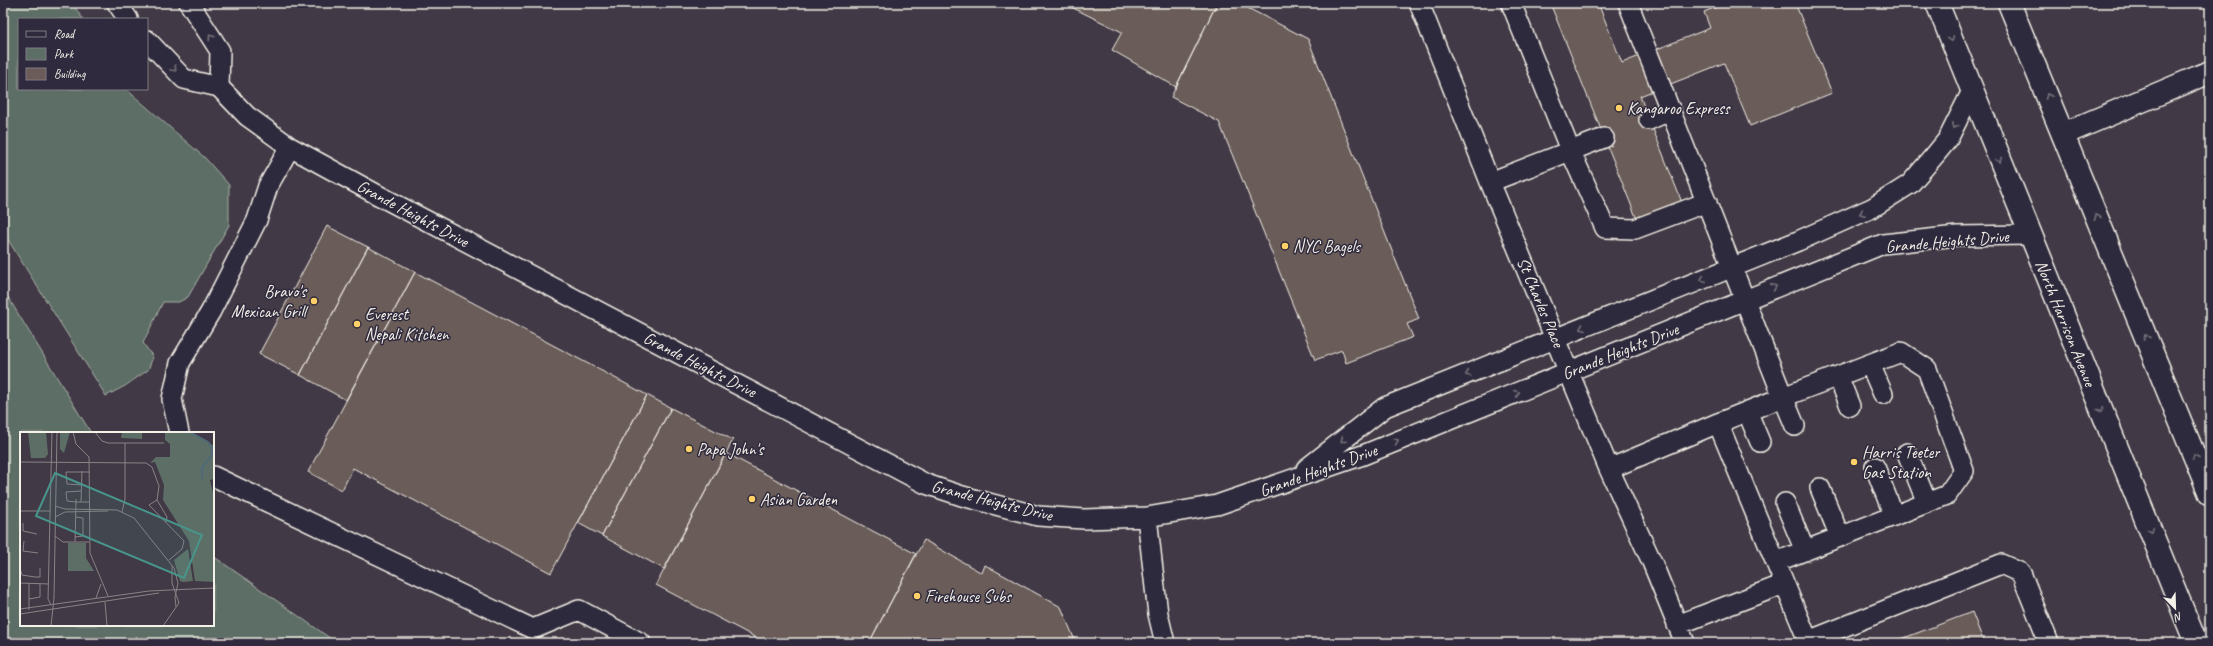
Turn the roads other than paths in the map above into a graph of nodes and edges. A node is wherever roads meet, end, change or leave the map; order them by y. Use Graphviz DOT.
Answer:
graph roads {
  1 [pos="117,3"];
  2 [pos="189,3"];
  3 [pos="1419,3"];
  4 [pos="1511,3"];
  5 [pos="1628,3"];
  6 [pos="1937,3"];
  7 [pos="2009,3"];
  8 [pos="127,18"];
  9 [pos="148,41"];
  10 [pos="2210,72"];
  11 [pos="219,87"];
  12 [pos="1972,91"];
  13 [pos="1671,110"];
  14 [pos="1649,120"];
  15 [pos="2063,134"];
  16 [pos="1604,138"];
  17 [pos="290,147"];
  18 [pos="1570,150"];
  19 [pos="1490,182"];
  20 [pos="1707,202"];
  21 [pos="2029,235"];
  22 [pos="1733,266"];
  23 [pos="1746,299"];
  24 [pos="1556,338"];
  25 [pos="1870,364"];
  26 [pos="1570,372"];
  27 [pos="1838,376"];
  28 [pos="1883,394"];
  29 [pos="1783,397"];
  30 [pos="1850,406"];
  31 [pos="1747,411"];
  32 [pos="1718,423"];
  33 [pos="1795,426"];
  34 [pos="179,432"];
  35 [pos="1760,442"];
  36 [pos="1908,453"];
  37 [pos="1875,467"];
  38 [pos="1609,469"];
  39 [pos="214,476"];
  40 [pos="1294,479"];
  41 [pos="1820,488"];
  42 [pos="2210,494"];
  43 [pos="1927,502"];
  44 [pos="1785,503"];
  45 [pos="1894,516"];
  46 [pos="1147,517"];
  47 [pos="1840,537"];
  48 [pos="1805,551"];
  49 [pos="1776,562"];
  50 [pos="1784,584"];
  51 [pos="1677,625"];
  52 [pos="534,636"];
  53 [pos="1808,642"];
  54 [pos="641,643"];
  55 [pos="1165,643"];
  56 [pos="1685,643"];
  57 [pos="2049,643"];
  58 [pos="2196,643"];
  1 -- 8 [label="lane"];
  11 -- 2 [label="lane, one-way"];
  3 -- 19 [label="lane, St Charles Place"];
  4 -- 18 [label="lane"];
  5 -- 13 [label="lane"];
  6 -- 12 [label="main road, North Harrison Avenue, one-way"];
  15 -- 7 [label="main road, one-way"];
  9 -- 11 [label="lane, one-way"];
  10 -- 15 [label="main road"];
  11 -- 17 [label="lane, Grande Heights Drive"];
  12 -- 21 [label="main road, North Harrison Avenue, one-way"];
  12 -- 22 [label="lane, Grande Heights Drive, one-way"];
  13 -- 14 [label="lane"];
  13 -- 20 [label="lane"];
  42 -- 15 [label="main road, one-way"];
  16 -- 18 [label="lane"];
  17 -- 34 [label="lane"];
  17 -- 46 [label="lane, Grande Heights Drive"];
  18 -- 19 [label="lane"];
  18 -- 20 [label="lane"];
  19 -- 24 [label="lane, St Charles Place"];
  20 -- 22 [label="lane"];
  23 -- 21 [label="lane, Grande Heights Drive, one-way"];
  21 -- 58 [label="main road, North Harrison Avenue, one-way"];
  22 -- 23 [label="lane"];
  22 -- 24 [label="lane, Grande Heights Drive, one-way"];
  23 -- 26 [label="lane, Grande Heights Drive"];
  23 -- 29 [label="lane"];
  24 -- 26 [label="lane, St Charles Place"];
  24 -- 40 [label="lane, Grande Heights Drive, one-way"];
  25 -- 27 [label="lane"];
  25 -- 28 [label="lane"];
  25 -- 43 [label="lane"];
  26 -- 38 [label="lane, St Charles Place"];
  40 -- 26 [label="lane, Grande Heights Drive, one-way"];
  27 -- 29 [label="lane"];
  27 -- 30 [label="lane"];
  29 -- 31 [label="lane"];
  29 -- 33 [label="lane"];
  31 -- 32 [label="lane"];
  31 -- 35 [label="lane"];
  32 -- 38 [label="lane"];
  32 -- 49 [label="lane"];
  36 -- 43 [label="lane"];
  37 -- 45 [label="lane"];
  38 -- 51 [label="lane, St Charles Place"];
  39 -- 52 [label="lane"];
  40 -- 46 [label="lane, Grande Heights Drive"];
  41 -- 47 [label="lane"];
  43 -- 45 [label="lane"];
  44 -- 48 [label="lane"];
  45 -- 47 [label="lane"];
  46 -- 55 [label="lane"];
  47 -- 48 [label="lane"];
  48 -- 49 [label="lane"];
  49 -- 50 [label="lane"];
  50 -- 51 [label="lane"];
  50 -- 53 [label="lane"];
  51 -- 56 [label="lane, St Charles Place"];
  52 -- 54 [label="lane"];
  53 -- 57 [label="lane"];
}
